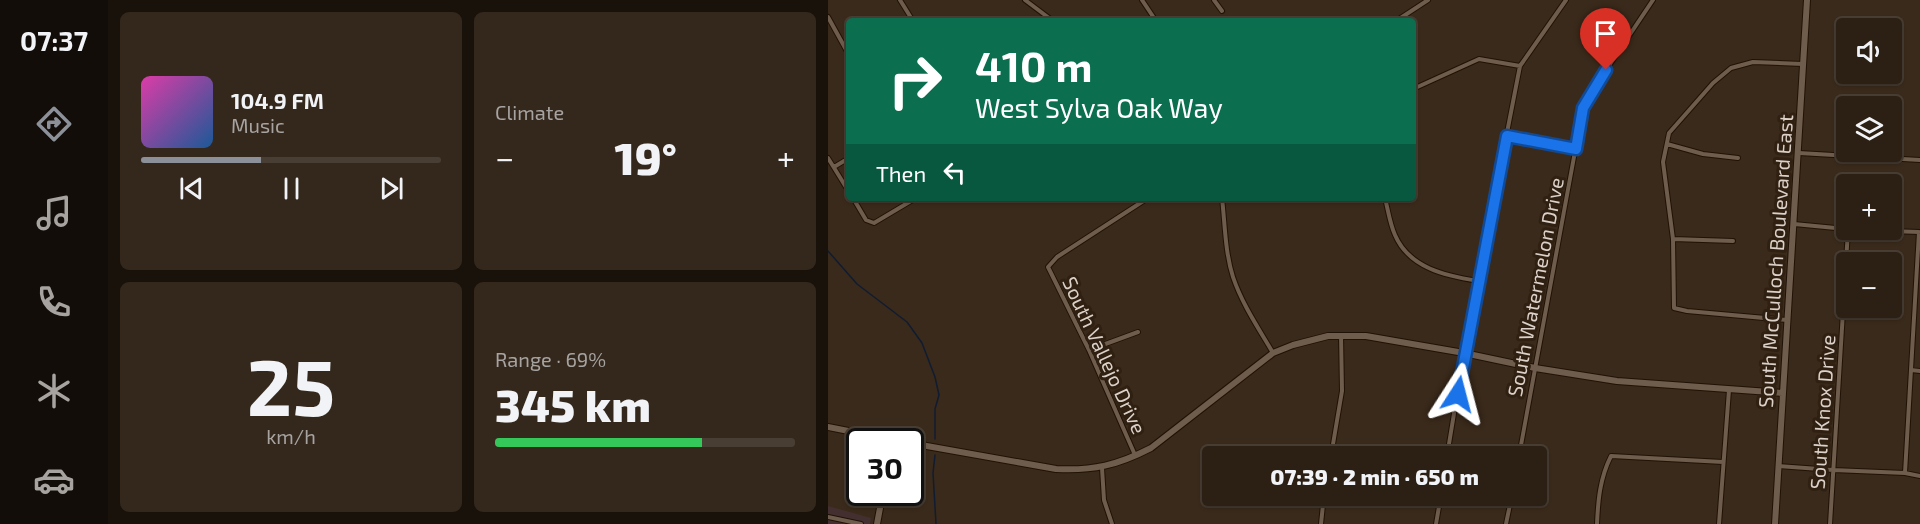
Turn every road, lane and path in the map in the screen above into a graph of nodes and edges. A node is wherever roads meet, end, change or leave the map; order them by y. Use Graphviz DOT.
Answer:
graph roads {
  1 [pos="900,0"];
  2 [pos="1024,0"];
  3 [pos="1142,0"];
  4 [pos="1214,0"];
  5 [pos="1428,0"];
  6 [pos="1566,0"];
  7 [pos="1653,0"];
  8 [pos="1807,0"];
  9 [pos="1222,11"];
  10 [pos="828,17"];
  11 [pos="911,18"];
  12 [pos="1049,18"];
  13 [pos="1154,18"];
  14 [pos="1401,18"];
  15 [pos="846,50"];
  16 [pos="1804,64"];
  17 [pos="1520,66"];
  18 [pos="1416,88"];
  19 [pos="1507,136"];
  20 [pos="1667,144"];
  21 [pos="1576,149"];
  22 [pos="1799,153"];
  23 [pos="828,158"];
  24 [pos="1738,158"];
  25 [pos="846,160"];
  26 [pos="1920,160"];
  27 [pos="834,167"];
  28 [pos="846,187"];
  29 [pos="855,201"];
  30 [pos="911,201"];
  31 [pos="1143,201"];
  32 [pos="1222,201"];
  33 [pos="1386,201"];
  34 [pos="1794,224"];
  35 [pos="1836,228"];
  36 [pos="1902,231"];
  37 [pos="1920,232"];
  38 [pos="1673,239"];
  39 [pos="1846,240"];
  40 [pos="1733,241"];
  41 [pos="1478,281"];
  42 [pos="1918,302"];
  43 [pos="1787,320"];
  44 [pos="1138,332"];
  45 [pos="1341,335"];
  46 [pos="1089,350"];
  47 [pos="1274,353"];
  48 [pos="1464,353"];
  49 [pos="1535,368"];
  50 [pos="1911,370"];
  51 [pos="1920,371"];
  52 [pos="1729,390"];
  53 [pos="1783,393"];
  54 [pos="828,427"];
  55 [pos="846,431"];
  56 [pos="924,445"];
  57 [pos="1333,446"];
  58 [pos="1450,446"];
  59 [pos="1521,446"];
  60 [pos="1135,456"];
  61 [pos="1723,462"];
  62 [pos="1778,466"];
  63 [pos="1102,468"];
  64 [pos="1833,470"];
  65 [pos="1905,473"];
  66 [pos="1920,476"];
  67 [pos="880,506"];
  68 [pos="1322,506"];
  69 [pos="1439,506"];
  70 [pos="1510,506"];
  71 [pos="828,517"];
  72 [pos="861,524"];
  73 [pos="876,524"];
  74 [pos="1112,524"];
  75 [pos="1320,524"];
  76 [pos="1436,524"];
  77 [pos="1506,524"];
  78 [pos="1597,524"];
  79 [pos="1719,524"];
  80 [pos="1774,524"];
  81 [pos="1830,524"];
  1 -- 11 [label="street"];
  2 -- 12 [label="street"];
  3 -- 13 [label="street"];
  4 -- 9 [label="street"];
  5 -- 14 [label="street"];
  6 -- 17 [label="street"];
  7 -- 21 [label="street, South Watermelon Drive"];
  8 -- 16 [label="street, South McCulloch Boulevard East"];
  10 -- 15 [label="street"];
  16 -- 20 [label="street"];
  16 -- 22 [label="street, South McCulloch Boulevard East"];
  17 -- 18 [label="street"];
  17 -- 19 [label="street"];
  19 -- 21 [label="street"];
  19 -- 41 [label="street"];
  20 -- 24 [label="street"];
  20 -- 38 [label="street"];
  21 -- 49 [label="street, South Watermelon Drive"];
  22 -- 26 [label="street"];
  22 -- 34 [label="street, South McCulloch Boulevard East"];
  23 -- 27 [label="street"];
  25 -- 27 [label="street"];
  27 -- 28 [label="street"];
  29 -- 30 [label="street"];
  31 -- 46 [label="street, South Vallejo Drive"];
  32 -- 47 [label="street"];
  33 -- 41 [label="street"];
  34 -- 35 [label="street"];
  34 -- 43 [label="street, South McCulloch Boulevard East"];
  36 -- 37 [label="street"];
  37 -- 42 [label="street"];
  38 -- 40 [label="street"];
  38 -- 43 [label="street"];
  39 -- 64 [label="street, South Knox Drive"];
  41 -- 48 [label="street"];
  42 -- 50 [label="street"];
  43 -- 53 [label="street, South McCulloch Boulevard East"];
  44 -- 46 [label="street"];
  45 -- 47 [label="street"];
  45 -- 48 [label="street"];
  45 -- 57 [label="street"];
  46 -- 60 [label="street, South Vallejo Drive"];
  47 -- 60 [label="street"];
  48 -- 49 [label="street"];
  48 -- 58 [label="street"];
  49 -- 52 [label="street"];
  49 -- 59 [label="street, South Watermelon Drive"];
  50 -- 51 [label="street"];
  50 -- 65 [label="street"];
  52 -- 53 [label="street"];
  52 -- 61 [label="street"];
  53 -- 62 [label="street, South McCulloch Boulevard East"];
  54 -- 55 [label="street"];
  56 -- 63 [label="street"];
  60 -- 63 [label="street"];
  61 -- 78 [label="street"];
  61 -- 79 [label="street"];
  62 -- 64 [label="street"];
  62 -- 80 [label="street, South McCulloch Boulevard East"];
  63 -- 74 [label="street"];
  64 -- 65 [label="street"];
  64 -- 81 [label="street, South Knox Drive"];
  65 -- 66 [label="street"];
  67 -- 73 [label="street"];
  68 -- 75 [label="street"];
  69 -- 76 [label="street"];
  70 -- 77 [label="street"];
  71 -- 72 [label="street"];
}
